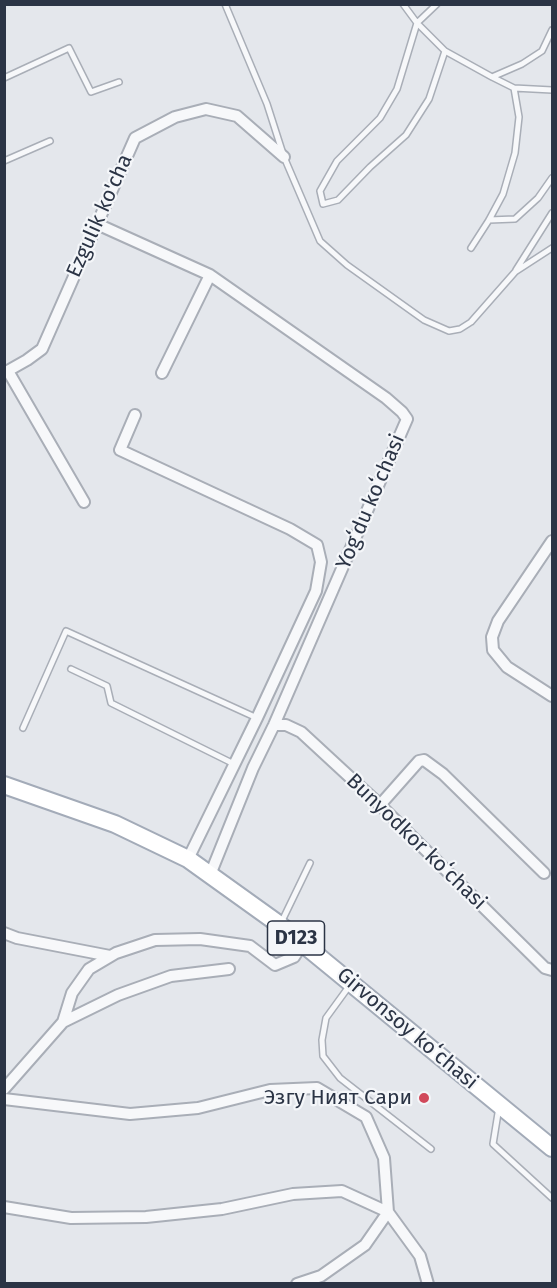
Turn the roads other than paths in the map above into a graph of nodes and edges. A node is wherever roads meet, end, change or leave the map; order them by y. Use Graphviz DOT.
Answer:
graph roads {
  1 [pos="225,4"];
  2 [pos="403,4"];
  3 [pos="437,4"];
  4 [pos="417,23"];
  5 [pos="552,30"];
  6 [pos="445,51"];
  7 [pos="492,77"];
  8 [pos="4,78"];
  9 [pos="119,82"];
  10 [pos="514,88"];
  11 [pos="552,90"];
  12 [pos="50,141"];
  13 [pos="284,157"];
  14 [pos="4,161"];
  15 [pos="552,178"];
  16 [pos="552,213"];
  17 [pos="489,220"];
  18 [pos="97,224"];
  19 [pos="471,248"];
  20 [pos="552,249"];
  21 [pos="515,272"];
  22 [pos="210,275"];
  23 [pos="6,372"];
  24 [pos="162,373"];
  25 [pos="135,415"];
  26 [pos="84,502"];
  27 [pos="552,541"];
  28 [pos="71,669"];
  29 [pos="552,696"];
  30 [pos="257,718"];
  31 [pos="274,725"];
  32 [pos="23,728"];
  33 [pos="234,764"];
  34 [pos="4,785"];
  35 [pos="380,805"];
  36 [pos="188,859"];
  37 [pos="310,863"];
  38 [pos="544,873"];
  39 [pos="210,874"];
  40 [pos="280,925"];
  41 [pos="4,933"];
  42 [pos="303,943"];
  43 [pos="110,956"];
  44 [pos="229,969"];
  45 [pos="552,970"];
  46 [pos="351,984"];
  47 [pos="63,1022"];
  48 [pos="4,1089"];
  49 [pos="4,1099"];
  50 [pos="499,1106"];
  51 [pos="552,1148"];
  52 [pos="431,1149"];
  53 [pos="552,1198"];
  54 [pos="4,1207"];
  55 [pos="388,1212"];
  56 [pos="297,1284"];
  57 [pos="428,1284"];
  1 -- 13 [label="lane"];
  2 -- 4 [label="lane"];
  3 -- 4 [label="lane"];
  4 -- 6 [label="lane"];
  4 -- 6 [label="lane"];
  5 -- 7 [label="lane"];
  6 -- 7 [label="lane"];
  7 -- 10 [label="lane"];
  8 -- 9 [label="lane"];
  10 -- 11 [label="lane"];
  10 -- 17 [label="lane"];
  12 -- 14 [label="lane"];
  13 -- 18 [label="street, Ezgulik ko'cha"];
  13 -- 21 [label="lane"];
  15 -- 17 [label="lane"];
  16 -- 21 [label="lane"];
  17 -- 19 [label="lane"];
  18 -- 22 [label="street"];
  18 -- 23 [label="street, Ezgulik ko'cha"];
  20 -- 21 [label="lane"];
  22 -- 24 [label="street"];
  22 -- 31 [label="street, Yogʻdu koʻchasi"];
  23 -- 26 [label="street, Ezgulik ko'cha"];
  25 -- 30 [label="street, Yogʻdu koʻchasi"];
  27 -- 29 [label="street"];
  28 -- 33 [label="lane"];
  30 -- 32 [label="lane"];
  30 -- 33 [label="street, Yogʻdu koʻchasi"];
  31 -- 35 [label="street, Bunyodkor koʻchasi"];
  31 -- 39 [label="street, Yogʻdu koʻchasi"];
  33 -- 36 [label="street, Yogʻdu koʻchasi"];
  34 -- 36 [label="main road, Girvonsoy koʻchasi / D123"];
  35 -- 38 [label="street"];
  35 -- 45 [label="street, Bunyodkor koʻchasi"];
  36 -- 39 [label="main road, Girvonsoy koʻchasi / D123"];
  37 -- 40 [label="lane"];
  39 -- 40 [label="main road, Girvonsoy koʻchasi / D123"];
  40 -- 42 [label="main road, Girvonsoy koʻchasi / D123"];
  41 -- 43 [label="street"];
  42 -- 43 [label="street"];
  42 -- 46 [label="main road, Girvonsoy koʻchasi / D123"];
  43 -- 47 [label="street"];
  44 -- 47 [label="street"];
  46 -- 50 [label="main road, Girvonsoy koʻchasi / D123"];
  46 -- 52 [label="lane"];
  47 -- 48 [label="street"];
  49 -- 55 [label="street"];
  50 -- 51 [label="main road, Girvonsoy koʻchasi / D123"];
  50 -- 53 [label="lane"];
  54 -- 55 [label="street"];
  55 -- 56 [label="street"];
  55 -- 57 [label="street"];
}
